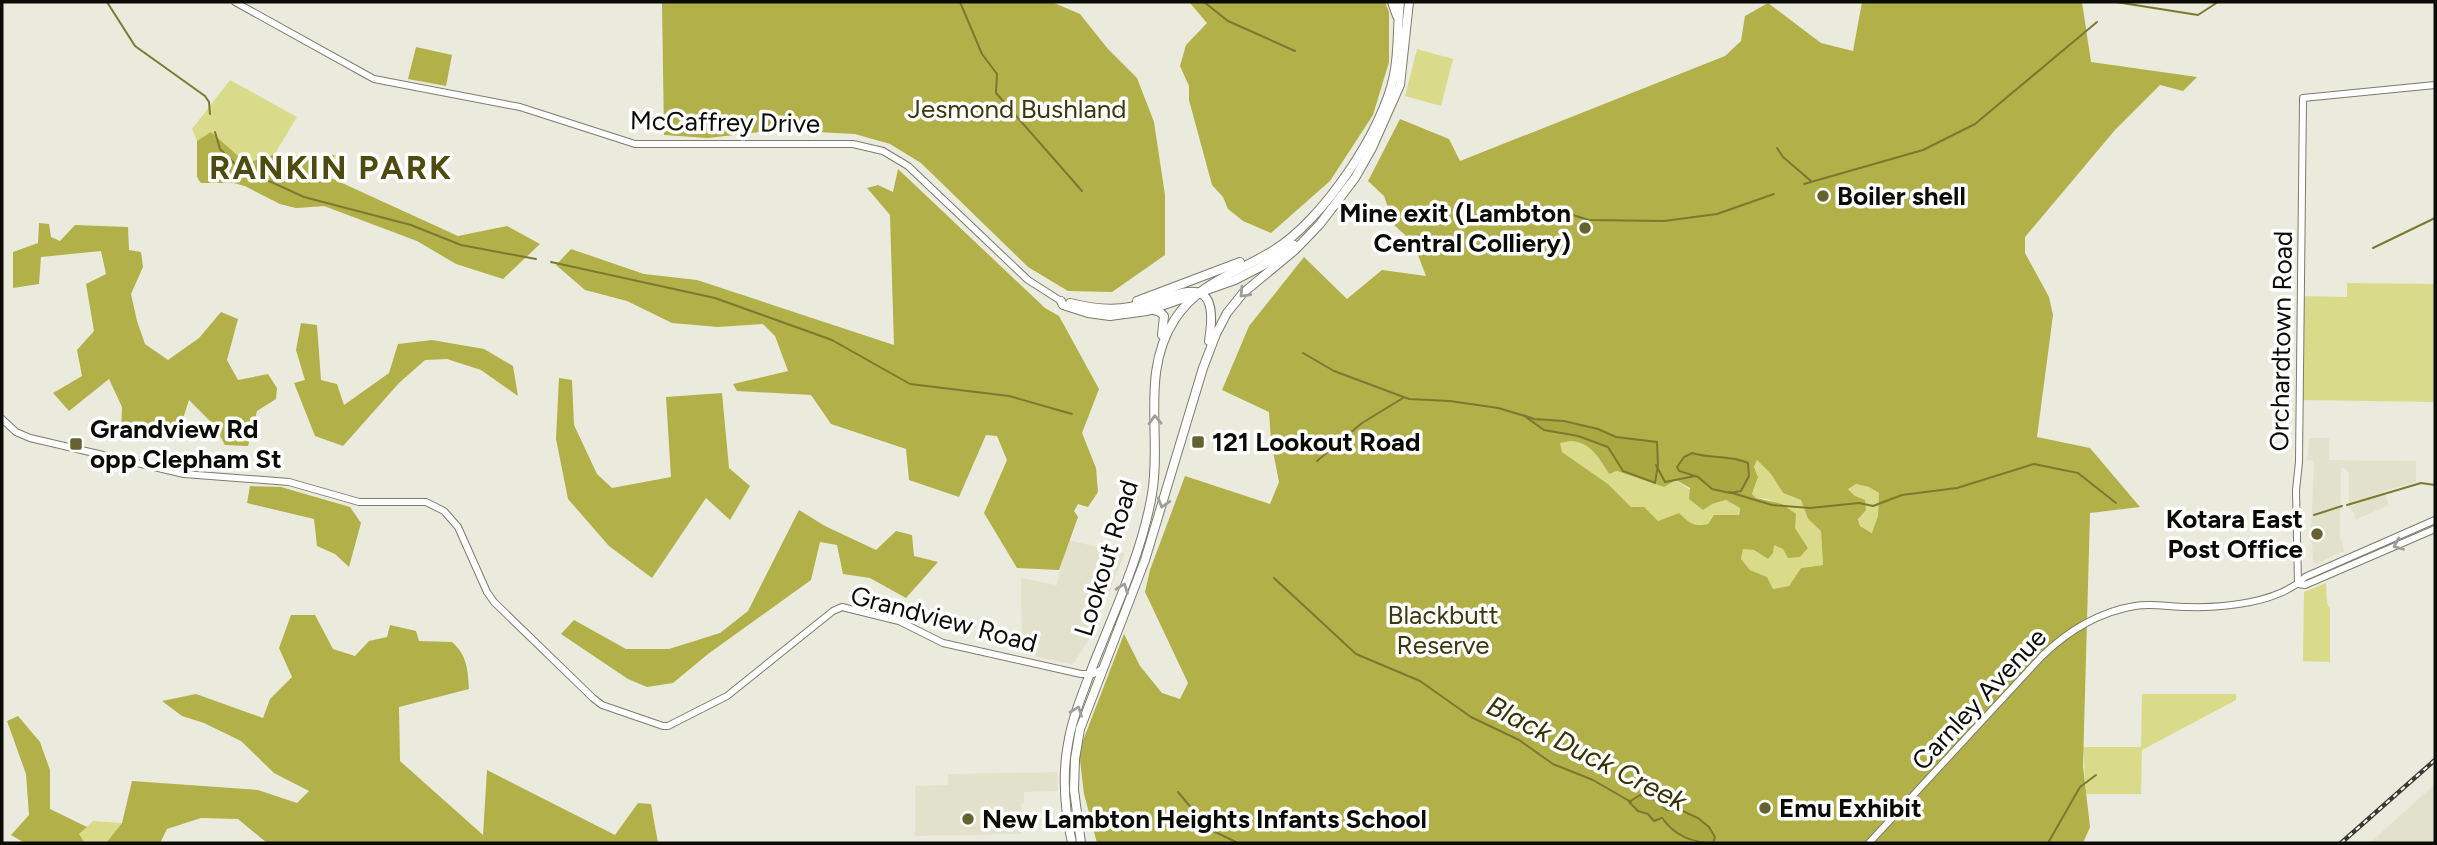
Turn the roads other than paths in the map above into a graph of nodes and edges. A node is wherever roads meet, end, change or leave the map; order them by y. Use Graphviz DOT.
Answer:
graph roads {
  1 [pos="235,2"];
  2 [pos="1392,2"];
  3 [pos="1400,2"];
  4 [pos="1409,2"];
  5 [pos="1399,19"];
  6 [pos="2435,85"];
  7 [pos="1313,231"];
  8 [pos="1266,255"];
  9 [pos="1199,293"];
  10 [pos="1060,301"];
  11 [pos="1212,310"];
  12 [pos="1147,311"];
  13 [pos="1180,312"];
  14 [pos="1163,341"];
  15 [pos="1203,368"];
  16 [pos="2,419"];
  17 [pos="2435,520"];
  18 [pos="2435,529"];
  19 [pos="2298,565"];
  20 [pos="2314,573"];
  21 [pos="2298,584"];
  22 [pos="1104,668"];
  23 [pos="1090,675"];
  24 [pos="1069,843"];
  25 [pos="1081,843"];
  26 [pos="1869,843"];
  1 -- 10 [label="street, McCaffrey Drive"];
  2 -- 5 [label="highway"];
  3 -- 5 [label="highway, Lookout Road"];
  4 -- 7 [label="highway, Lookout Road"];
  5 -- 8 [label="highway, Lookout Road"];
  6 -- 19 [label="street, Orchardtown Road"];
  7 -- 9 [label="highway"];
  7 -- 15 [label="highway, Lookout Road, one-way"];
  8 -- 9 [label="highway, Lookout Road"];
  8 -- 10 [label="highway"];
  9 -- 10 [label="highway"];
  9 -- 11 [label="highway"];
  9 -- 12 [label="highway"];
  9 -- 13 [label="highway, Lookout Road"];
  10 -- 12 [label="highway"];
  11 -- 13 [label="highway"];
  11 -- 15 [label="highway"];
  12 -- 14 [label="highway"];
  13 -- 14 [label="highway, Lookout Road"];
  23 -- 14 [label="highway, Lookout Road, one-way"];
  15 -- 22 [label="highway, Lookout Road, one-way"];
  16 -- 23 [label="street, Grandview Road"];
  17 -- 20 [label="street, Carnley Avenue"];
  18 -- 21 [label="street, Carnley Avenue, one-way"];
  19 -- 20 [label="street"];
  19 -- 21 [label="street, Orchardtown Road"];
  20 -- 21 [label="street, Carnley Avenue"];
  21 -- 26 [label="street, Carnley Avenue"];
  22 -- 23 [label="street"];
  22 -- 25 [label="highway, Lookout Road"];
  24 -- 23 [label="highway, Lookout Road, one-way"];
}
